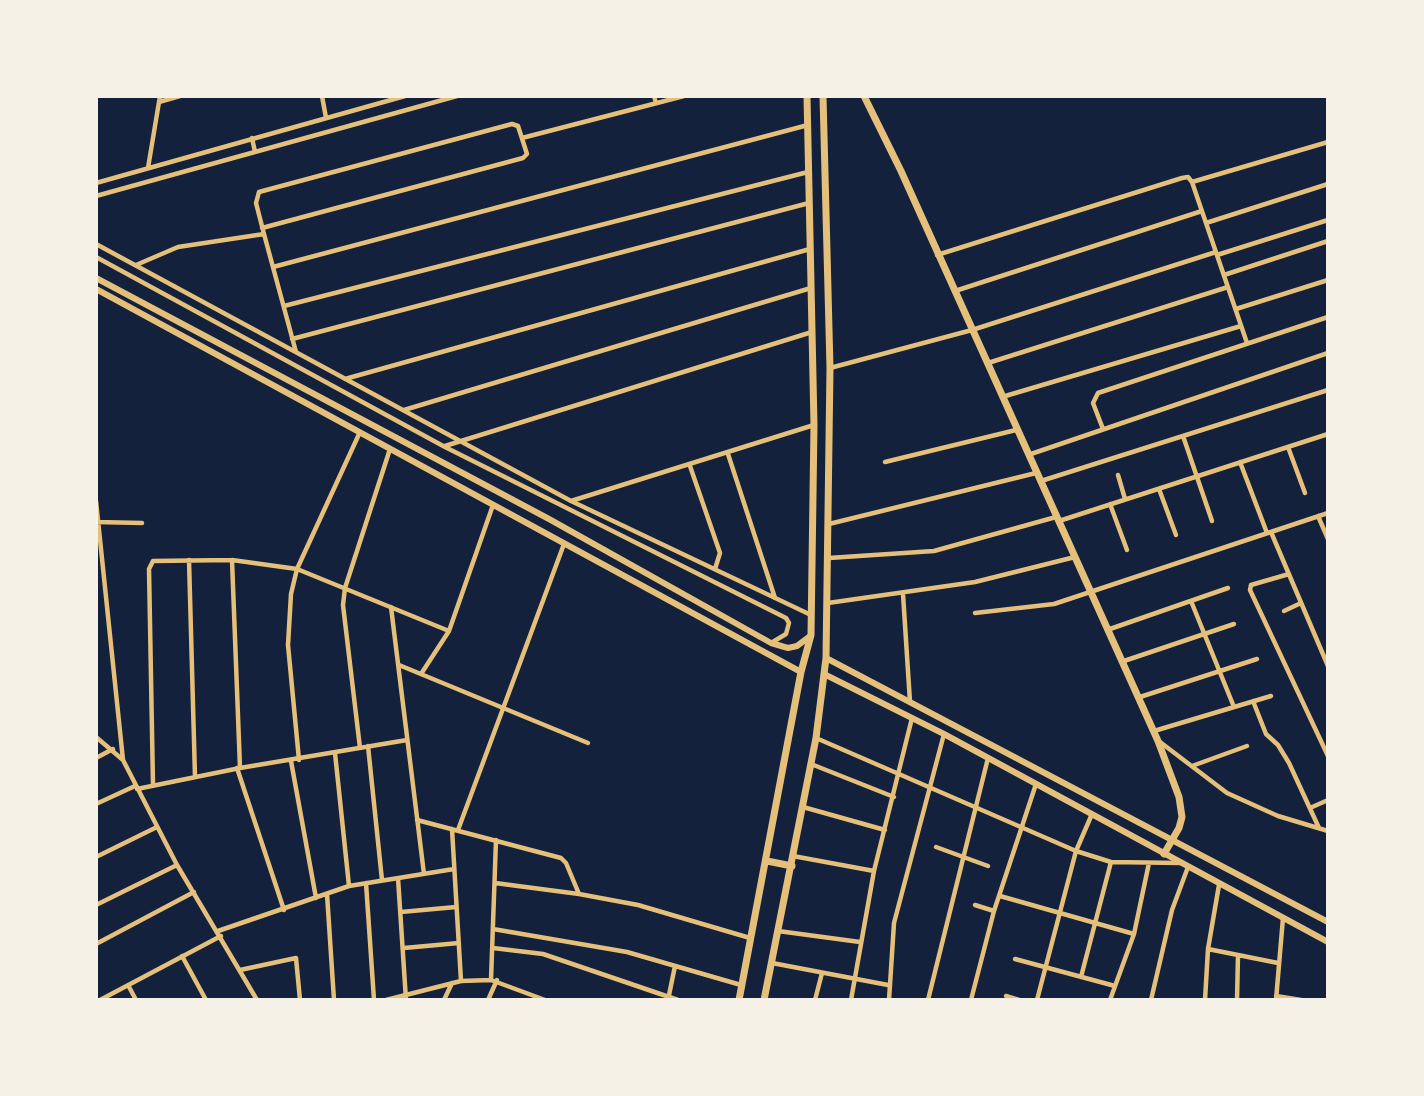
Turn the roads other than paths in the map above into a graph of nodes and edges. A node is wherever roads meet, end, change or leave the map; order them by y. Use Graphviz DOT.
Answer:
graph roads {
  1 [pos="180,96"];
  2 [pos="322,96"];
  3 [pos="405,96"];
  4 [pos="457,96"];
  5 [pos="654,96"];
  6 [pos="684,96"];
  7 [pos="807,96"];
  8 [pos="824,96"];
  9 [pos="864,96"];
  10 [pos="159,99"];
  11 [pos="656,103"];
  12 [pos="326,118"];
  13 [pos="808,125"];
  14 [pos="252,138"];
  15 [pos="522,138"];
  16 [pos="1328,142"];
  17 [pos="255,152"];
  18 [pos="148,168"];
  19 [pos="809,172"];
  20 [pos="1192,182"];
  21 [pos="96,183"];
  22 [pos="1328,184"];
  23 [pos="96,196"];
  24 [pos="809,202"];
  25 [pos="1202,211"];
  26 [pos="1328,219"];
  27 [pos="1206,223"];
  28 [pos="263,231"];
  29 [pos="1328,241"];
  30 [pos="96,244"];
  31 [pos="810,249"];
  32 [pos="1216,253"];
  33 [pos="937,255"];
  34 [pos="96,257"];
  35 [pos="136,265"];
  36 [pos="273,267"];
  37 [pos="1224,275"];
  38 [pos="96,278"];
  39 [pos="1328,280"];
  40 [pos="1228,287"];
  41 [pos="811,288"];
  42 [pos="96,289"];
  43 [pos="954,292"];
  44 [pos="284,306"];
  45 [pos="1236,309"];
  46 [pos="161,312"];
  47 [pos="1328,317"];
  48 [pos="156,322"];
  49 [pos="1241,326"];
  50 [pos="972,330"];
  51 [pos="812,332"];
  52 [pos="292,339"];
  53 [pos="1247,344"];
  54 [pos="287,348"];
  55 [pos="235,352"];
  56 [pos="296,353"];
  57 [pos="1328,353"];
  58 [pos="281,357"];
  59 [pos="230,361"];
  60 [pos="987,363"];
  61 [pos="830,368"];
  62 [pos="282,377"];
  63 [pos="344,379"];
  64 [pos="277,387"];
  65 [pos="1328,390"];
  66 [pos="1002,397"];
  67 [pos="337,404"];
  68 [pos="403,411"];
  69 [pos="332,416"];
  70 [pos="814,425"];
  71 [pos="1103,429"];
  72 [pos="1016,430"];
  73 [pos="360,432"];
  74 [pos="1328,434"];
  75 [pos="1183,436"];
  76 [pos="460,442"];
  77 [pos="445,447"];
  78 [pos="1288,447"];
  79 [pos="390,448"];
  80 [pos="728,454"];
  81 [pos="1028,455"];
  82 [pos="886,462"];
  83 [pos="1240,463"];
  84 [pos="690,466"];
  85 [pos="1118,475"];
  86 [pos="1197,476"];
  87 [pos="1038,477"];
  88 [pos="1159,489"];
  89 [pos="1305,493"];
  90 [pos="829,496"];
  91 [pos="813,497"];
  92 [pos="1125,499"];
  93 [pos="570,500"];
  94 [pos="96,501"];
  95 [pos="493,504"];
  96 [pos="1110,504"];
  97 [pos="1328,513"];
  98 [pos="1318,516"];
  99 [pos="549,519"];
  100 [pos="1057,519"];
  101 [pos="1212,521"];
  102 [pos="98,522"];
  103 [pos="142,523"];
  104 [pos="829,524"];
  105 [pos="544,531"];
  106 [pos="1269,532"];
  107 [pos="1176,535"];
  108 [pos="1328,539"];
  109 [pos="565,543"];
  110 [pos="1127,551"];
  111 [pos="1074,557"];
  112 [pos="829,558"];
  113 [pos="189,560"];
  114 [pos="232,560"];
  115 [pos="297,569"];
  116 [pos="715,569"];
  117 [pos="1289,574"];
  118 [pos="345,588"];
  119 [pos="1228,588"];
  120 [pos="1092,592"];
  121 [pos="903,594"];
  122 [pos="775,598"];
  123 [pos="1191,601"];
  124 [pos="828,603"];
  125 [pos="1301,603"];
  126 [pos="391,607"];
  127 [pos="1284,611"];
  128 [pos="975,613"];
  129 [pos="812,615"];
  130 [pos="1234,624"];
  131 [pos="1110,629"];
  132 [pos="449,631"];
  133 [pos="1205,634"];
  134 [pos="811,635"];
  135 [pos="771,643"];
  136 [pos="826,658"];
  137 [pos="1257,659"];
  138 [pos="1124,662"];
  139 [pos="398,665"];
  140 [pos="1328,666"];
  141 [pos="801,672"];
  142 [pos="1219,672"];
  143 [pos="421,674"];
  144 [pos="824,674"];
  145 [pos="1271,696"];
  146 [pos="1140,697"];
  147 [pos="1253,701"];
  148 [pos="910,703"];
  149 [pos="502,707"];
  150 [pos="1234,707"];
  151 [pos="912,718"];
  152 [pos="1154,731"];
  153 [pos="944,734"];
  154 [pos="96,737"];
  155 [pos="816,738"];
  156 [pos="407,740"];
  157 [pos="1158,741"];
  158 [pos="588,743"];
  159 [pos="368,746"];
  160 [pos="1247,746"];
  161 [pos="360,748"];
  162 [pos="113,750"];
  163 [pos="335,754"];
  164 [pos="1328,756"];
  165 [pos="96,758"];
  166 [pos="988,758"];
  167 [pos="123,760"];
  168 [pos="299,760"];
  169 [pos="291,761"];
  170 [pos="811,764"];
  171 [pos="1191,767"];
  172 [pos="238,768"];
  173 [pos="900,774"];
  174 [pos="195,777"];
  175 [pos="1036,784"];
  176 [pos="153,785"];
  177 [pos="136,787"];
  178 [pos="930,788"];
  179 [pos="894,797"];
  180 [pos="1328,800"];
  181 [pos="96,804"];
  182 [pos="803,807"];
  183 [pos="974,807"];
  184 [pos="1310,808"];
  185 [pos="1092,814"];
  186 [pos="417,820"];
  187 [pos="157,827"];
  188 [pos="1023,828"];
  189 [pos="1320,828"];
  190 [pos="455,830"];
  191 [pos="885,830"];
  192 [pos="1328,831"];
  193 [pos="496,840"];
  194 [pos="1173,841"];
  195 [pos="936,847"];
  196 [pos="1076,851"];
  197 [pos="1164,854"];
  198 [pos="793,856"];
  199 [pos="962,856"];
  200 [pos="96,857"];
  201 [pos="767,861"];
  202 [pos="1111,862"];
  203 [pos="1149,863"];
  204 [pos="177,865"];
  205 [pos="1185,865"];
  206 [pos="792,866"];
  207 [pos="988,866"];
  208 [pos="454,869"];
  209 [pos="874,870"];
  210 [pos="424,874"];
  211 [pos="398,878"];
  212 [pos="382,880"];
  213 [pos="366,883"];
  214 [pos="495,883"];
  215 [pos="1219,885"];
  216 [pos="349,886"];
  217 [pos="1258,886"];
  218 [pos="194,892"];
  219 [pos="327,894"];
  220 [pos="579,894"];
  221 [pos="1000,896"];
  222 [pos="316,898"];
  223 [pos="1249,901"];
  224 [pos="96,905"];
  225 [pos="975,905"];
  226 [pos="456,907"];
  227 [pos="284,910"];
  228 [pos="994,911"];
  229 [pos="401,912"];
  230 [pos="1060,913"];
  231 [pos="1283,918"];
  232 [pos="1328,922"];
  233 [pos="1094,923"];
  234 [pos="493,929"];
  235 [pos="778,931"];
  236 [pos="219,934"];
  237 [pos="1133,934"];
  238 [pos="751,938"];
  239 [pos="860,942"];
  240 [pos="1328,942"];
  241 [pos="459,943"];
  242 [pos="96,944"];
  243 [pos="404,948"];
  244 [pos="492,948"];
  245 [pos="1208,949"];
  246 [pos="1238,955"];
  247 [pos="182,956"];
  248 [pos="1016,959"];
  249 [pos="771,963"];
  250 [pos="1278,963"];
  251 [pos="675,966"];
  252 [pos="1045,967"];
  253 [pos="240,970"];
  254 [pos="822,973"];
  255 [pos="1081,977"];
  256 [pos="855,979"];
  257 [pos="494,980"];
  258 [pos="461,981"];
  259 [pos="452,983"];
  260 [pos="128,985"];
  261 [pos="742,985"];
  262 [pos="888,985"];
  263 [pos="1115,986"];
  264 [pos="407,993"];
  265 [pos="1006,996"];
  266 [pos="669,998"];
  267 [pos="1276,998"];
  268 [pos="102,999"];
  269 [pos="543,999"];
  270 [pos="136,1000"];
  271 [pos="206,1000"];
  272 [pos="257,1000"];
  273 [pos="300,1000"];
  274 [pos="334,1000"];
  275 [pos="374,1000"];
  276 [pos="386,1000"];
  277 [pos="406,1000"];
  278 [pos="444,1000"];
  279 [pos="488,1000"];
  280 [pos="678,1000"];
  281 [pos="739,1000"];
  282 [pos="764,1000"];
  283 [pos="815,1000"];
  284 [pos="851,1000"];
  285 [pos="888,1000"];
  286 [pos="928,1000"];
  287 [pos="971,1000"];
  288 [pos="1019,1000"];
  289 [pos="1037,1000"];
  290 [pos="1110,1000"];
  291 [pos="1151,1000"];
  292 [pos="1205,1000"];
  293 [pos="1237,1000"];
  294 [pos="1301,1000"];
  1 -- 10 [label="street"];
  2 -- 12 [label="street"];
  3 -- 12 [label="street"];
  4 -- 17 [label="street"];
  5 -- 11 [label="street"];
  6 -- 11 [label="street"];
  7 -- 13 [label="main road"];
  8 -- 61 [label="main road"];
  9 -- 33 [label="main road"];
  10 -- 18 [label="street"];
  11 -- 15 [label="street"];
  12 -- 14 [label="street"];
  13 -- 19 [label="main road"];
  13 -- 36 [label="street"];
  14 -- 17 [label="street"];
  14 -- 18 [label="street"];
  15 -- 28 [label="street"];
  15 -- 28 [label="street"];
  16 -- 20 [label="street"];
  17 -- 23 [label="street"];
  18 -- 21 [label="street"];
  19 -- 24 [label="main road"];
  19 -- 44 [label="street"];
  20 -- 25 [label="street"];
  20 -- 33 [label="street"];
  22 -- 27 [label="street"];
  24 -- 31 [label="main road"];
  24 -- 52 [label="street"];
  25 -- 27 [label="street"];
  25 -- 43 [label="street"];
  26 -- 32 [label="street"];
  27 -- 32 [label="street"];
  28 -- 35 [label="street"];
  28 -- 36 [label="street"];
  29 -- 37 [label="street"];
  30 -- 35 [label="street"];
  31 -- 41 [label="main road"];
  31 -- 63 [label="street"];
  32 -- 37 [label="street"];
  32 -- 50 [label="street"];
  33 -- 43 [label="main road"];
  34 -- 58 [label="street"];
  35 -- 54 [label="street"];
  36 -- 44 [label="street"];
  37 -- 40 [label="street"];
  38 -- 46 [label="street"];
  39 -- 45 [label="street"];
  40 -- 45 [label="street"];
  40 -- 60 [label="street"];
  41 -- 51 [label="main road"];
  41 -- 68 [label="street"];
  42 -- 48 [label="street"];
  43 -- 50 [label="main road"];
  44 -- 52 [label="street"];
  45 -- 49 [label="street"];
  46 -- 48 [label="street"];
  46 -- 55 [label="street"];
  47 -- 53 [label="street"];
  48 -- 59 [label="street"];
  49 -- 53 [label="street"];
  49 -- 66 [label="street"];
  50 -- 60 [label="main road"];
  50 -- 61 [label="street"];
  51 -- 70 [label="main road"];
  51 -- 76 [label="street"];
  52 -- 56 [label="street"];
  53 -- 71 [label="street"];
  54 -- 56 [label="street"];
  54 -- 58 [label="street"];
  55 -- 59 [label="street"];
  55 -- 62 [label="street"];
  56 -- 63 [label="street"];
  57 -- 71 [label="street"];
  58 -- 77 [label="street"];
  59 -- 64 [label="street"];
  60 -- 66 [label="main road"];
  61 -- 90 [label="main road"];
  62 -- 64 [label="street"];
  62 -- 67 [label="street"];
  63 -- 68 [label="street"];
  64 -- 69 [label="street"];
  65 -- 75 [label="street"];
  66 -- 72 [label="main road"];
  67 -- 69 [label="street"];
  67 -- 99 [label="street"];
  68 -- 76 [label="street"];
  69 -- 73 [label="street"];
  70 -- 80 [label="street"];
  70 -- 91 [label="main road"];
  71 -- 81 [label="street"];
  72 -- 81 [label="main road"];
  72 -- 82 [label="street"];
  73 -- 79 [label="street"];
  73 -- 115 [label="street"];
  74 -- 78 [label="street"];
  75 -- 86 [label="street"];
  75 -- 87 [label="street"];
  76 -- 77 [label="street"];
  76 -- 93 [label="street"];
  77 -- 135 [label="street"];
  78 -- 83 [label="street"];
  78 -- 89 [label="street"];
  79 -- 95 [label="street"];
  79 -- 118 [label="street"];
  80 -- 84 [label="street"];
  80 -- 122 [label="street"];
  81 -- 87 [label="main road"];
  83 -- 86 [label="street"];
  83 -- 106 [label="street"];
  84 -- 93 [label="street"];
  84 -- 116 [label="street"];
  85 -- 92 [label="street"];
  86 -- 88 [label="street"];
  86 -- 101 [label="street"];
  87 -- 100 [label="main road"];
  87 -- 104 [label="street"];
  88 -- 92 [label="street"];
  88 -- 107 [label="street"];
  90 -- 91 [label="main road"];
  90 -- 104 [label="main road"];
  91 -- 129 [label="main road"];
  92 -- 96 [label="street"];
  93 -- 116 [label="street"];
  94 -- 102 [label="street"];
  95 -- 105 [label="street"];
  95 -- 132 [label="street"];
  96 -- 100 [label="street"];
  96 -- 110 [label="street"];
  97 -- 98 [label="street"];
  98 -- 106 [label="street"];
  98 -- 108 [label="street"];
  99 -- 105 [label="street"];
  99 -- 135 [label="street"];
  100 -- 111 [label="main road"];
  100 -- 112 [label="street"];
  102 -- 103 [label="street"];
  102 -- 167 [label="street"];
  104 -- 112 [label="main road"];
  105 -- 109 [label="street"];
  106 -- 117 [label="street"];
  106 -- 120 [label="street"];
  109 -- 141 [label="street"];
  109 -- 149 [label="street"];
  111 -- 120 [label="main road"];
  111 -- 121 [label="street"];
  112 -- 124 [label="main road"];
  113 -- 114 [label="street"];
  113 -- 174 [label="street"];
  113 -- 176 [label="street"];
  114 -- 115 [label="street"];
  114 -- 172 [label="street"];
  115 -- 118 [label="street"];
  115 -- 168 [label="street"];
  116 -- 122 [label="street"];
  117 -- 125 [label="street"];
  117 -- 164 [label="street"];
  118 -- 126 [label="street"];
  118 -- 161 [label="street"];
  119 -- 123 [label="street"];
  120 -- 128 [label="street"];
  120 -- 131 [label="main road"];
  121 -- 124 [label="street"];
  121 -- 148 [label="street"];
  122 -- 129 [label="street"];
  123 -- 131 [label="street"];
  123 -- 133 [label="street"];
  124 -- 136 [label="main road"];
  125 -- 127 [label="street"];
  125 -- 140 [label="street"];
  126 -- 132 [label="street"];
  126 -- 139 [label="street"];
  129 -- 134 [label="main road"];
  130 -- 133 [label="street"];
  131 -- 138 [label="main road"];
  132 -- 143 [label="street"];
  133 -- 138 [label="street"];
  133 -- 142 [label="street"];
  134 -- 135 [label="street"];
  134 -- 141 [label="main road"];
  136 -- 144 [label="main road"];
  136 -- 148 [label="street"];
  137 -- 142 [label="street"];
  138 -- 146 [label="main road"];
  139 -- 143 [label="street"];
  139 -- 156 [label="street"];
  141 -- 201 [label="main road"];
  142 -- 146 [label="street"];
  142 -- 150 [label="street"];
  143 -- 149 [label="street"];
  144 -- 151 [label="street"];
  144 -- 155 [label="main road"];
  145 -- 147 [label="street"];
  146 -- 152 [label="main road"];
  147 -- 150 [label="street"];
  147 -- 184 [label="street"];
  148 -- 194 [label="street"];
  149 -- 158 [label="street"];
  149 -- 190 [label="street"];
  150 -- 152 [label="street"];
  151 -- 153 [label="street"];
  151 -- 173 [label="street"];
  152 -- 157 [label="main road"];
  153 -- 166 [label="street"];
  153 -- 178 [label="street"];
  154 -- 162 [label="street"];
  155 -- 170 [label="main road"];
  155 -- 173 [label="street"];
  156 -- 159 [label="street"];
  156 -- 186 [label="street"];
  157 -- 171 [label="street"];
  157 -- 194 [label="main road"];
  159 -- 161 [label="street"];
  159 -- 212 [label="street"];
  160 -- 171 [label="street"];
  161 -- 163 [label="street"];
  162 -- 165 [label="street"];
  162 -- 167 [label="street"];
  163 -- 168 [label="street"];
  163 -- 216 [label="street"];
  166 -- 175 [label="street"];
  166 -- 183 [label="street"];
  167 -- 177 [label="street"];
  168 -- 169 [label="street"];
  169 -- 172 [label="street"];
  169 -- 222 [label="street"];
  170 -- 179 [label="street"];
  170 -- 182 [label="main road"];
  171 -- 189 [label="street"];
  172 -- 174 [label="street"];
  172 -- 227 [label="street"];
  173 -- 178 [label="street"];
  173 -- 179 [label="street"];
  174 -- 176 [label="street"];
  175 -- 185 [label="street"];
  175 -- 188 [label="street"];
  176 -- 177 [label="street"];
  177 -- 181 [label="street"];
  177 -- 187 [label="street"];
  178 -- 183 [label="street"];
  178 -- 262 [label="street"];
  179 -- 191 [label="street"];
  180 -- 184 [label="street"];
  182 -- 191 [label="street"];
  182 -- 198 [label="main road"];
  183 -- 188 [label="street"];
  183 -- 199 [label="street"];
  184 -- 189 [label="street"];
  185 -- 196 [label="street"];
  185 -- 197 [label="street"];
  186 -- 190 [label="street"];
  186 -- 210 [label="street"];
  187 -- 200 [label="street"];
  187 -- 204 [label="street"];
  188 -- 196 [label="street"];
  188 -- 221 [label="street"];
  189 -- 192 [label="street"];
  190 -- 193 [label="street"];
  190 -- 208 [label="street"];
  191 -- 209 [label="street"];
  193 -- 214 [label="street"];
  193 -- 220 [label="street"];
  194 -- 197 [label="main road"];
  194 -- 217 [label="street"];
  195 -- 199 [label="street"];
  196 -- 202 [label="street"];
  196 -- 230 [label="street"];
  197 -- 205 [label="street"];
  198 -- 206 [label="main road"];
  198 -- 209 [label="street"];
  199 -- 207 [label="street"];
  199 -- 286 [label="street"];
  201 -- 206 [label="main road"];
  201 -- 238 [label="main road"];
  202 -- 203 [label="street"];
  202 -- 233 [label="street"];
  203 -- 205 [label="street"];
  203 -- 237 [label="street"];
  204 -- 218 [label="street"];
  204 -- 224 [label="street"];
  205 -- 215 [label="street"];
  205 -- 291 [label="street"];
  206 -- 235 [label="main road"];
  208 -- 210 [label="street"];
  208 -- 226 [label="street"];
  209 -- 239 [label="street"];
  210 -- 211 [label="street"];
  211 -- 212 [label="street"];
  211 -- 229 [label="street"];
  212 -- 213 [label="street"];
  213 -- 216 [label="street"];
  213 -- 275 [label="street"];
  214 -- 220 [label="street"];
  214 -- 234 [label="street"];
  215 -- 223 [label="street"];
  215 -- 245 [label="street"];
  216 -- 219 [label="street"];
  217 -- 223 [label="street"];
  217 -- 232 [label="street"];
  218 -- 236 [label="street"];
  218 -- 242 [label="street"];
  219 -- 222 [label="street"];
  219 -- 274 [label="street"];
  220 -- 238 [label="street"];
  221 -- 228 [label="street"];
  221 -- 230 [label="street"];
  222 -- 227 [label="street"];
  223 -- 231 [label="street"];
  225 -- 228 [label="street"];
  226 -- 229 [label="street"];
  226 -- 241 [label="street"];
  227 -- 236 [label="street"];
  228 -- 287 [label="street"];
  229 -- 243 [label="street"];
  230 -- 233 [label="street"];
  230 -- 252 [label="street"];
  231 -- 240 [label="street"];
  231 -- 250 [label="street"];
  233 -- 237 [label="street"];
  233 -- 255 [label="street"];
  234 -- 244 [label="street"];
  234 -- 251 [label="street"];
  235 -- 239 [label="street"];
  235 -- 249 [label="main road"];
  236 -- 247 [label="street"];
  236 -- 253 [label="street"];
  237 -- 263 [label="street"];
  238 -- 261 [label="main road"];
  239 -- 256 [label="street"];
  241 -- 243 [label="street"];
  241 -- 258 [label="street"];
  243 -- 264 [label="street"];
  244 -- 257 [label="street"];
  244 -- 266 [label="street"];
  245 -- 246 [label="street"];
  245 -- 292 [label="street"];
  246 -- 250 [label="street"];
  246 -- 293 [label="street"];
  247 -- 260 [label="street"];
  247 -- 271 [label="street"];
  248 -- 252 [label="street"];
  249 -- 254 [label="street"];
  249 -- 282 [label="main road"];
  250 -- 267 [label="street"];
  251 -- 261 [label="street"];
  251 -- 266 [label="street"];
  252 -- 255 [label="street"];
  252 -- 289 [label="street"];
  253 -- 272 [label="street"];
  253 -- 273 [label="street"];
  254 -- 256 [label="street"];
  254 -- 283 [label="street"];
  255 -- 263 [label="street"];
  256 -- 262 [label="street"];
  256 -- 284 [label="street"];
  257 -- 258 [label="street"];
  257 -- 269 [label="street"];
  257 -- 279 [label="street"];
  258 -- 259 [label="street"];
  259 -- 264 [label="street"];
  259 -- 278 [label="street"];
  260 -- 268 [label="street"];
  260 -- 270 [label="street"];
  261 -- 281 [label="main road"];
  262 -- 285 [label="street"];
  263 -- 290 [label="street"];
  264 -- 276 [label="street"];
  264 -- 277 [label="street"];
  265 -- 288 [label="street"];
  266 -- 280 [label="street"];
  267 -- 294 [label="street"];
}
